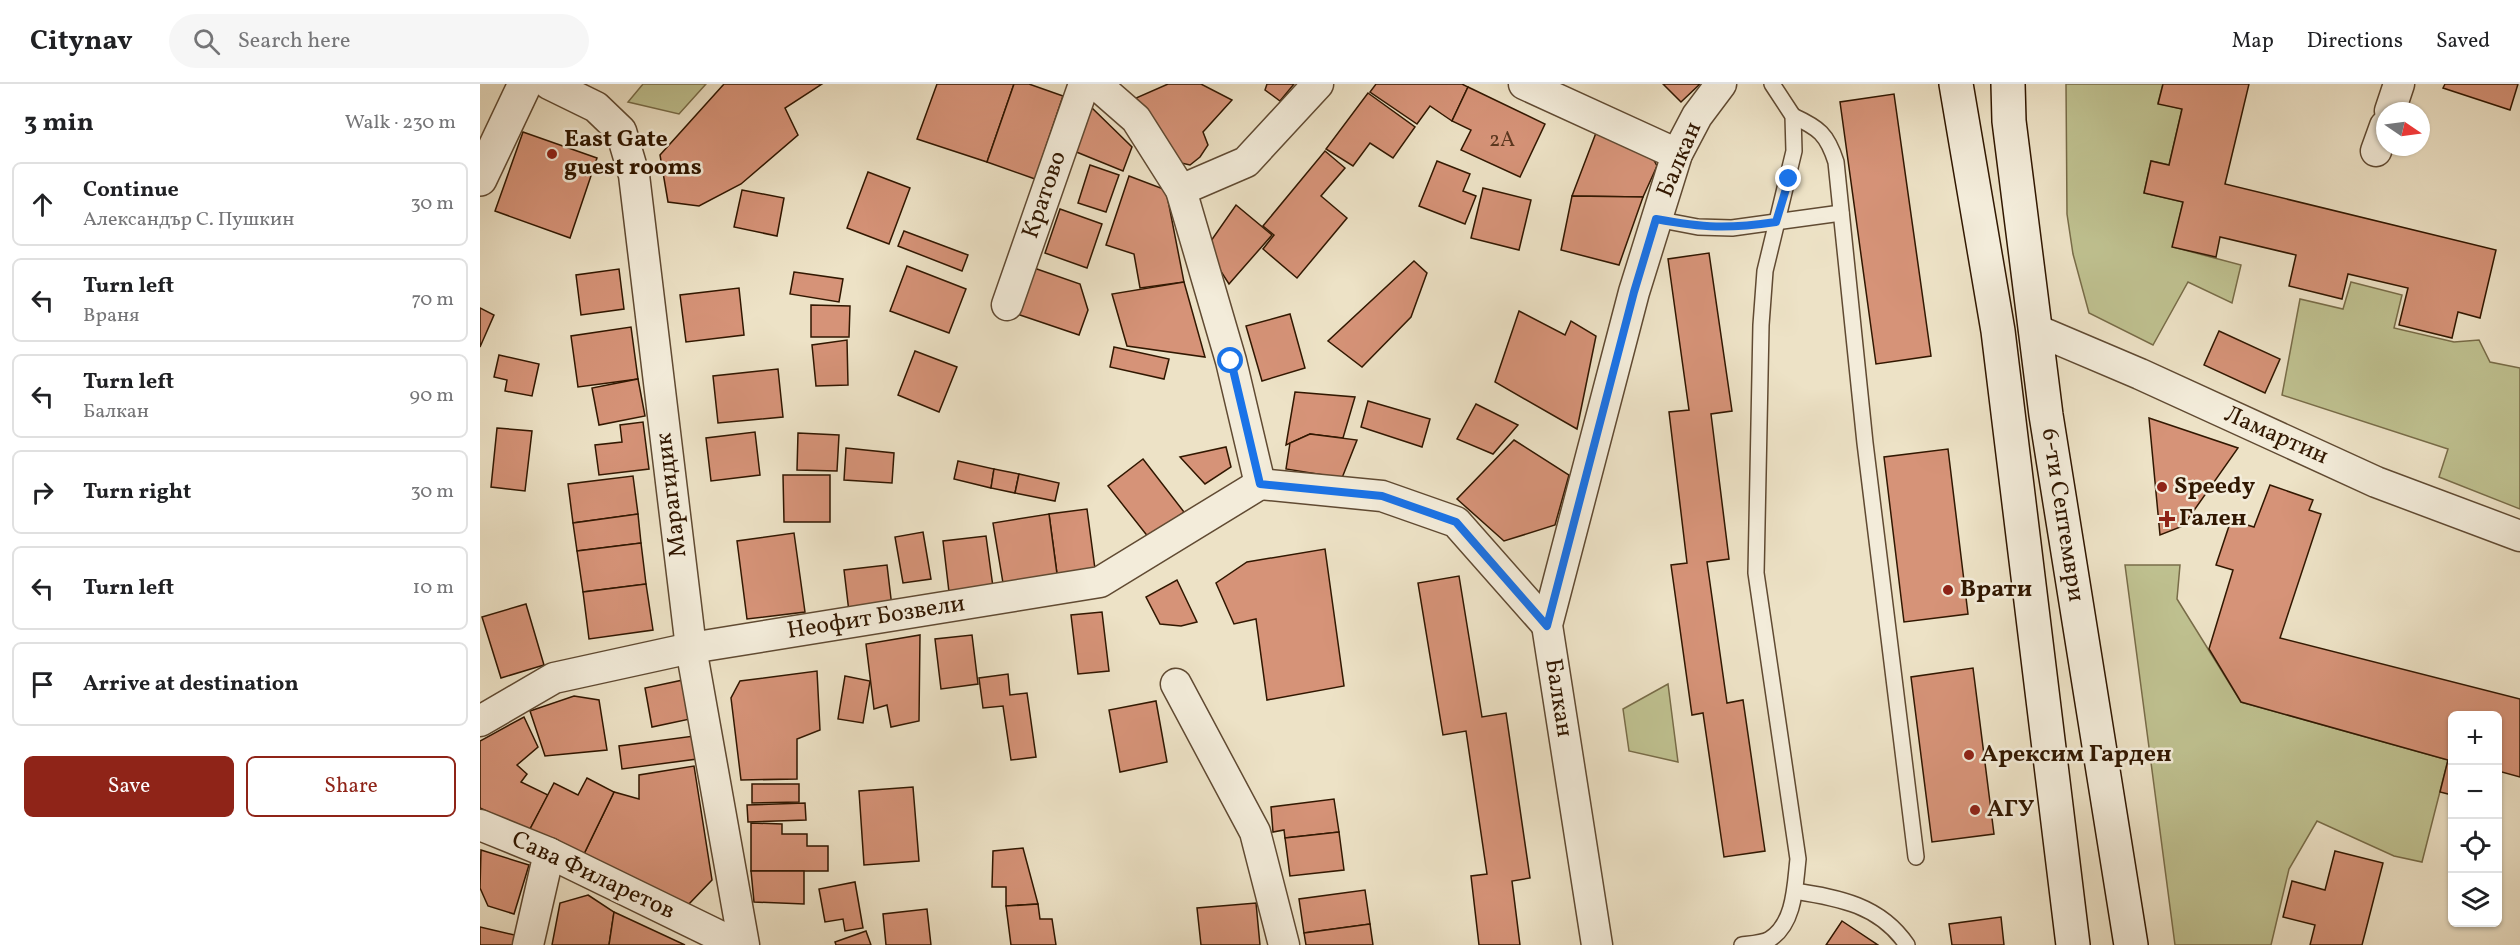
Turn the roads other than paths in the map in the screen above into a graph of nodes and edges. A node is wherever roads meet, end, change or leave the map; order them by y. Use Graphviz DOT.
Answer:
graph roads {
  1 [pos="525,84"];
  2 [pos="549,84"];
  3 [pos="1084,84"];
  4 [pos="1096,84"];
  5 [pos="1318,84"];
  6 [pos="1524,84"];
  7 [pos="1721,84"];
  8 [pos="1772,84"];
  9 [pos="1956,84"];
  10 [pos="2008,84"];
  11 [pos="2399,84"];
  12 [pos="2393,102"];
  13 [pos="1793,116"];
  14 [pos="1677,154"];
  15 [pos="481,174"];
  16 [pos="1181,189"];
  17 [pos="1841,213"];
  18 [pos="1656,219"];
  19 [pos="1776,222"];
  20 [pos="1007,305"];
  21 [pos="2034,329"];
  22 [pos="1260,484"];
  23 [pos="2520,536"];
  24 [pos="1547,626"];
  25 [pos="691,648"];
  26 [pos="1176,684"];
  27 [pos="480,722"];
  28 [pos="480,825"];
  29 [pos="549,853"];
  30 [pos="1916,857"];
  31 [pos="1795,891"];
  32 [pos="528,945"];
  33 [pos="738,945"];
  34 [pos="744,945"];
  35 [pos="1284,945"];
  36 [pos="1597,945"];
  37 [pos="1742,945"];
  38 [pos="1906,945"];
  39 [pos="2073,945"];
  40 [pos="2131,945"];
  1 -- 15 [label="main road"];
  2 -- 25 [label="street, Марагидик"];
  3 -- 20 [label="street, Кратово"];
  4 -- 16 [label="street"];
  5 -- 16 [label="street"];
  6 -- 14 [label="street"];
  7 -- 14 [label="street, Балкан"];
  8 -- 13 [label="lane"];
  9 -- 39 [label="main road, 6-ти Септември"];
  10 -- 21 [label="main road, 6-ти Септември"];
  11 -- 12 [label="street"];
  13 -- 17 [label="lane"];
  13 -- 19 [label="lane"];
  14 -- 18 [label="street, Балкан"];
  16 -- 22 [label="street"];
  17 -- 19 [label="lane"];
  17 -- 30 [label="lane"];
  18 -- 19 [label="lane"];
  18 -- 24 [label="street, Балкан"];
  19 -- 31 [label="lane"];
  21 -- 23 [label="street, Ламартин"];
  21 -- 40 [label="main road, 6-ти Септември"];
  22 -- 24 [label="street"];
  22 -- 25 [label="street, Неофит Бозвели"];
  24 -- 36 [label="street, Балкан"];
  25 -- 27 [label="street, Неофит Бозвели"];
  25 -- 34 [label="street, Марагидик"];
  26 -- 35 [label="street"];
  28 -- 29 [label="street, Сава Филаретов"];
  29 -- 32 [label="street"];
  29 -- 33 [label="street, Сава Филаретов"];
  31 -- 37 [label="lane"];
  31 -- 38 [label="lane"];
}
